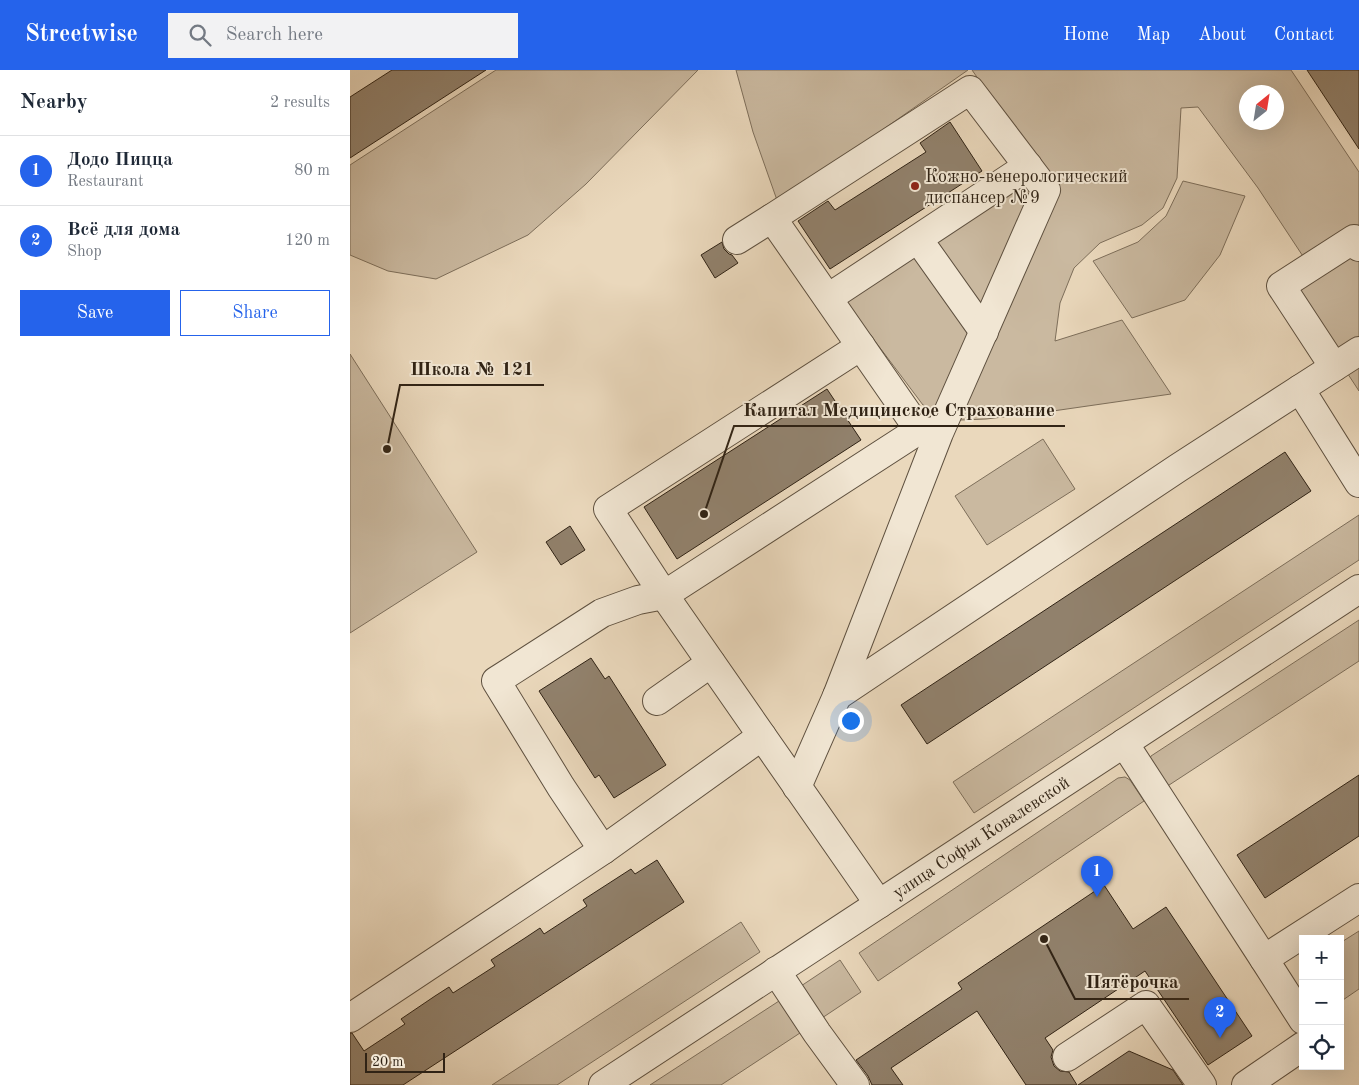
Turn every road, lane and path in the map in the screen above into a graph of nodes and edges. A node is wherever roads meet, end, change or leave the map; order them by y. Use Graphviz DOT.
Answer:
graph roads {
  1 [pos="1028,166"];
  2 [pos="772,218"];
  3 [pos="918,239"];
  4 [pos="737,240"];
  5 [pos="1359,247"];
  6 [pos="828,298"];
  7 [pos="984,332"];
  8 [pos="860,346"];
  9 [pos="1359,351"];
  10 [pos="1334,367"];
  11 [pos="1300,389"];
  12 [pos="929,432"];
  13 [pos="1359,483"];
  14 [pos="1359,589"];
  15 [pos="664,594"];
  16 [pos="711,663"];
  17 [pos="837,696"];
  18 [pos="657,701"];
  19 [pos="762,736"];
  20 [pos="1124,743"];
  21 [pos="797,787"];
  22 [pos="602,850"];
  23 [pos="1359,898"];
  24 [pos="879,904"];
  25 [pos="1264,959"];
  26 [pos="776,971"];
  27 [pos="1299,1014"];
  28 [pos="350,1018"];
  29 [pos="1299,1049"];
  30 [pos="1067,1056"];
  31 [pos="603,1085"];
  32 [pos="855,1085"];
  33 [pos="1202,1085"];
  34 [pos="1246,1085"];
  1 -- 2 [label="street"];
  1 -- 3 [label="street"];
  1 -- 7 [label="street"];
  2 -- 4 [label="street"];
  2 -- 6 [label="street"];
  3 -- 6 [label="street"];
  3 -- 7 [label="street"];
  5 -- 10 [label="street"];
  6 -- 8 [label="street"];
  7 -- 12 [label="street"];
  8 -- 12 [label="street"];
  8 -- 15 [label="street"];
  9 -- 10 [label="street"];
  10 -- 11 [label="street"];
  11 -- 13 [label="street"];
  11 -- 17 [label="street"];
  12 -- 15 [label="street"];
  12 -- 17 [label="street"];
  14 -- 20 [label="street, улица Софьи Ковалевской"];
  15 -- 16 [label="street"];
  15 -- 22 [label="street"];
  16 -- 18 [label="street"];
  16 -- 19 [label="street"];
  17 -- 21 [label="street"];
  19 -- 21 [label="street"];
  19 -- 22 [label="street"];
  20 -- 24 [label="street, улица Софьи Ковалевской"];
  20 -- 25 [label="street"];
  21 -- 24 [label="street"];
  22 -- 28 [label="street"];
  23 -- 25 [label="street"];
  24 -- 26 [label="street, улица Софьи Ковалевской"];
  25 -- 27 [label="street"];
  26 -- 31 [label="street, улица Софьи Ковалевской"];
  26 -- 32 [label="street"];
  29 -- 34 [label="street"];
  30 -- 33 [label="street"];
}
